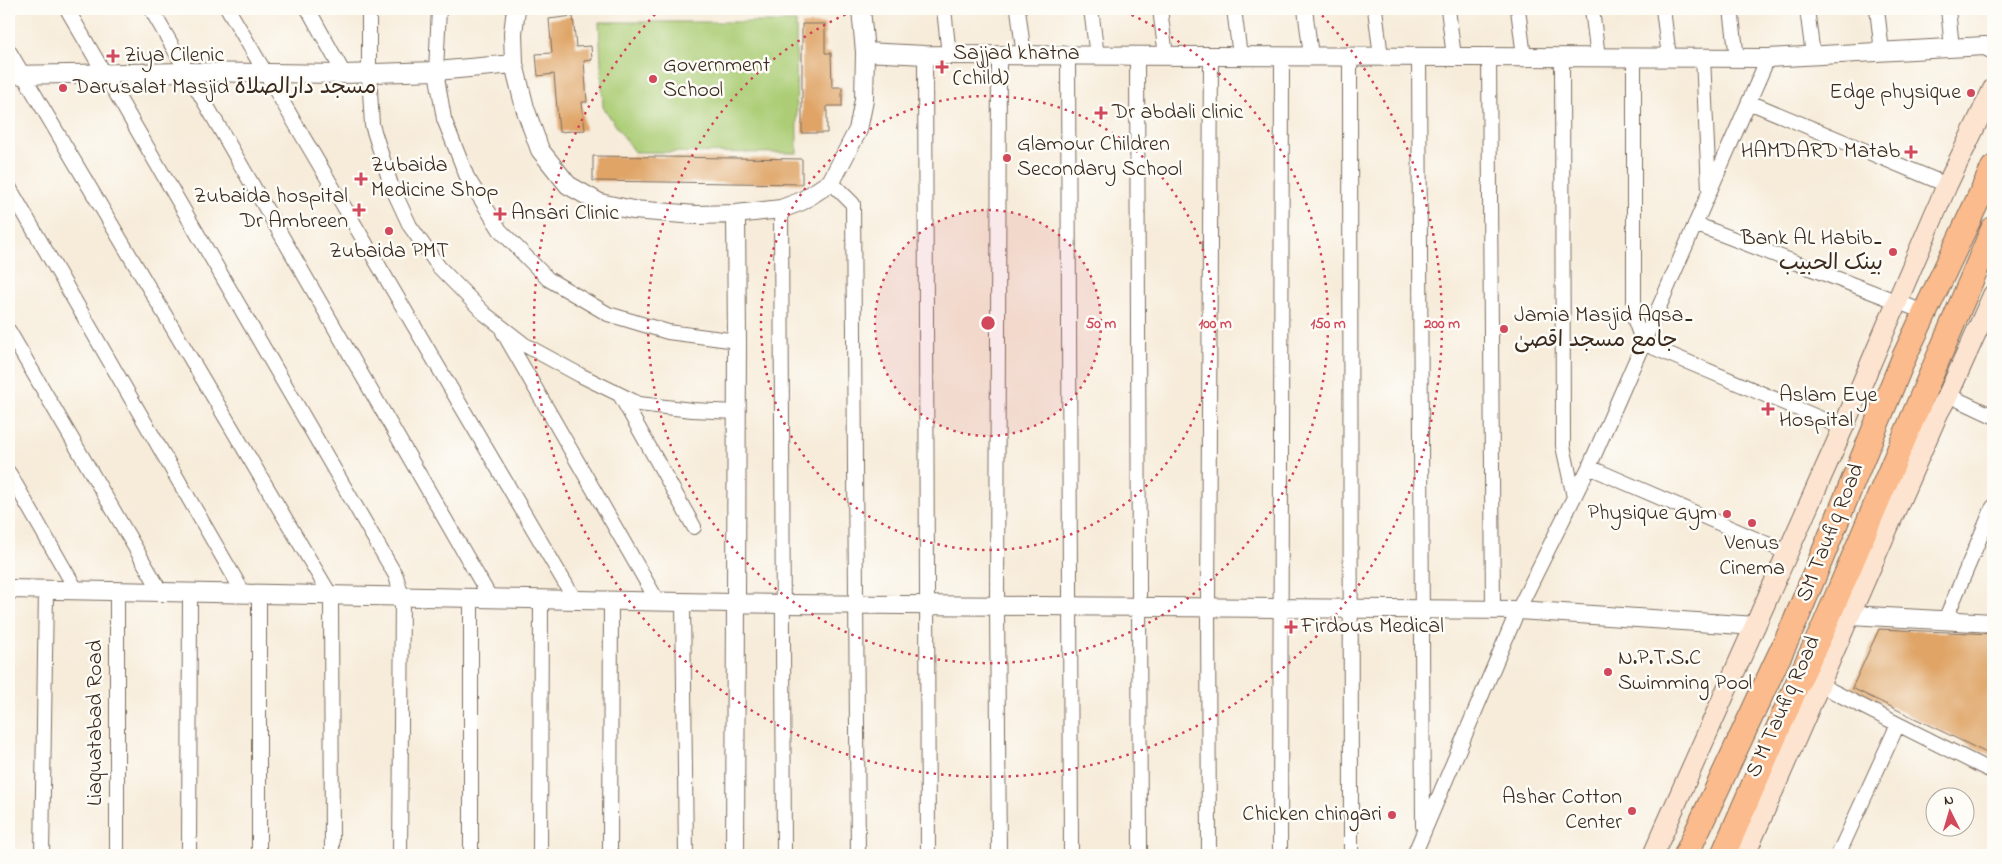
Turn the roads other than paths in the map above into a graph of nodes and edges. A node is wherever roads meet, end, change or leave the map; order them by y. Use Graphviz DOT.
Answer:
graph roads {
  1 [pos="67,9"];
  2 [pos="151,9"];
  3 [pos="228,9"];
  4 [pos="308,9"];
  5 [pos="369,9"];
  6 [pos="439,9"];
  7 [pos="516,9"];
  8 [pos="861,9"];
  9 [pos="944,9"];
  10 [pos="1018,9"];
  11 [pos="1091,9"];
  12 [pos="1160,9"];
  13 [pos="1234,9"];
  14 [pos="1305,9"];
  15 [pos="1375,9"];
  16 [pos="1448,9"];
  17 [pos="1518,9"];
  18 [pos="1592,9"];
  19 [pos="1663,9"];
  20 [pos="1731,9"];
  21 [pos="1807,9"];
  22 [pos="1877,9"];
  23 [pos="1948,9"];
  24 [pos="1952,48"];
  25 [pos="1993,50"];
  26 [pos="9,51"];
  27 [pos="865,52"];
  28 [pos="1882,52"];
  29 [pos="949,55"];
  30 [pos="1814,55"];
  31 [pos="925,56"];
  32 [pos="999,56"];
  33 [pos="1024,56"];
  34 [pos="1068,56"];
  35 [pos="1097,56"];
  36 [pos="1137,56"];
  37 [pos="1166,56"];
  38 [pos="1211,56"];
  39 [pos="1240,56"];
  40 [pos="1282,56"];
  41 [pos="1310,56"];
  42 [pos="1419,56"];
  43 [pos="1350,57"];
  44 [pos="1381,57"];
  45 [pos="1454,57"];
  46 [pos="1489,57"];
  47 [pos="1524,57"];
  48 [pos="1562,57"];
  49 [pos="1598,57"];
  50 [pos="1634,57"];
  51 [pos="1702,57"];
  52 [pos="1669,58"];
  53 [pos="1737,58"];
  54 [pos="1768,58"];
  55 [pos="514,64"];
  56 [pos="436,71"];
  57 [pos="188,72"];
  58 [pos="369,73"];
  59 [pos="104,74"];
  60 [pos="265,74"];
  61 [pos="344,74"];
  62 [pos="16,75"];
  63 [pos="1993,89"];
  64 [pos="1749,102"];
  65 [pos="1993,168"];
  66 [pos="831,182"];
  67 [pos="1947,185"];
  68 [pos="9,187"];
  69 [pos="1709,193"];
  70 [pos="781,209"];
  71 [pos="736,214"];
  72 [pos="1695,224"];
  73 [pos="1993,229"];
  74 [pos="1993,270"];
  75 [pos="1993,294"];
  76 [pos="1898,302"];
  77 [pos="1924,312"];
  78 [pos="500,325"];
  79 [pos="9,331"];
  80 [pos="1948,333"];
  81 [pos="737,341"];
  82 [pos="1643,343"];
  83 [pos="620,395"];
  84 [pos="1948,395"];
  85 [pos="737,412"];
  86 [pos="1993,416"];
  87 [pos="1843,428"];
  88 [pos="1589,467"];
  89 [pos="9,473"];
  90 [pos="1574,497"];
  91 [pos="1993,506"];
  92 [pos="694,527"];
  93 [pos="1788,553"];
  94 [pos="9,590"];
  95 [pos="46,590"];
  96 [pos="77,591"];
  97 [pos="117,592"];
  98 [pos="161,592"];
  99 [pos="190,593"];
  100 [pos="252,594"];
  101 [pos="332,596"];
  102 [pos="402,597"];
  103 [pos="471,598"];
  104 [pos="491,599"];
  105 [pos="541,600"];
  106 [pos="575,600"];
  107 [pos="611,601"];
  108 [pos="658,602"];
  109 [pos="683,602"];
  110 [pos="736,603"];
  111 [pos="784,604"];
  112 [pos="857,605"];
  113 [pos="928,605"];
  114 [pos="997,606"];
  115 [pos="1070,606"];
  116 [pos="1139,607"];
  117 [pos="1208,607"];
  118 [pos="1280,608"];
  119 [pos="1351,609"];
  120 [pos="1421,609"];
  121 [pos="1493,610"];
  122 [pos="1518,610"];
  123 [pos="1850,615"];
  124 [pos="1945,620"];
  125 [pos="1993,623"];
  126 [pos="1756,626"];
  127 [pos="1820,684"];
  128 [pos="1898,724"];
  129 [pos="1993,772"];
  130 [pos="1423,833"];
  131 [pos="42,855"];
  132 [pos="117,855"];
  133 [pos="189,855"];
  134 [pos="259,855"];
  135 [pos="332,855"];
  136 [pos="400,855"];
  137 [pos="471,855"];
  138 [pos="540,855"];
  139 [pos="610,855"];
  140 [pos="686,855"];
  141 [pos="735,855"];
  142 [pos="784,855"];
  143 [pos="858,855"];
  144 [pos="928,855"];
  145 [pos="999,855"];
  146 [pos="1071,855"];
  147 [pos="1140,855"];
  148 [pos="1209,855"];
  149 [pos="1280,855"];
  150 [pos="1352,855"];
  151 [pos="1414,855"];
  152 [pos="1653,855"];
  153 [pos="1686,855"];
  154 [pos="1723,855"];
  155 [pos="1745,855"];
  156 [pos="1838,855"];
  1 -- 59 [label="street"];
  2 -- 57 [label="street"];
  3 -- 60 [label="street"];
  4 -- 61 [label="street"];
  5 -- 58 [label="street"];
  6 -- 56 [label="street"];
  7 -- 55 [label="street"];
  8 -- 27 [label="street"];
  9 -- 29 [label="street"];
  10 -- 33 [label="street"];
  11 -- 35 [label="street"];
  12 -- 37 [label="street"];
  13 -- 39 [label="street"];
  14 -- 41 [label="street"];
  15 -- 44 [label="street"];
  16 -- 45 [label="street"];
  17 -- 47 [label="street"];
  18 -- 49 [label="street"];
  19 -- 52 [label="street"];
  20 -- 53 [label="street"];
  21 -- 30 [label="street"];
  22 -- 28 [label="street"];
  23 -- 24 [label="street"];
  24 -- 25 [label="street"];
  24 -- 28 [label="street"];
  26 -- 62 [label="street"];
  27 -- 31 [label="street"];
  27 -- 66 [label="street"];
  28 -- 30 [label="street"];
  29 -- 31 [label="street"];
  29 -- 32 [label="street"];
  30 -- 54 [label="street"];
  31 -- 113 [label="street"];
  32 -- 33 [label="street"];
  32 -- 114 [label="street"];
  33 -- 34 [label="street"];
  34 -- 35 [label="street"];
  34 -- 115 [label="street"];
  35 -- 36 [label="street"];
  36 -- 37 [label="street"];
  36 -- 116 [label="street"];
  37 -- 38 [label="street"];
  38 -- 39 [label="street"];
  38 -- 117 [label="street"];
  39 -- 40 [label="street"];
  40 -- 41 [label="street"];
  40 -- 118 [label="street"];
  41 -- 43 [label="street"];
  42 -- 44 [label="street"];
  42 -- 45 [label="street"];
  42 -- 120 [label="street"];
  43 -- 44 [label="street"];
  43 -- 119 [label="street"];
  45 -- 46 [label="street"];
  46 -- 47 [label="street"];
  46 -- 121 [label="street"];
  47 -- 48 [label="street"];
  48 -- 49 [label="street"];
  48 -- 90 [label="street"];
  49 -- 50 [label="street"];
  50 -- 52 [label="street"];
  50 -- 82 [label="street"];
  51 -- 52 [label="street"];
  51 -- 53 [label="street"];
  51 -- 69 [label="street"];
  53 -- 54 [label="street"];
  54 -- 64 [label="street"];
  55 -- 56 [label="street"];
  55 -- 71 [label="street"];
  56 -- 58 [label="street"];
  56 -- 81 [label="street"];
  57 -- 59 [label="street"];
  57 -- 60 [label="street"];
  57 -- 104 [label="street"];
  58 -- 61 [label="street"];
  58 -- 78 [label="street"];
  59 -- 62 [label="street"];
  59 -- 102 [label="street"];
  60 -- 61 [label="street"];
  60 -- 106 [label="street"];
  62 -- 101 [label="street"];
  63 -- 67 [label="main road"];
  64 -- 67 [label="street"];
  64 -- 69 [label="street"];
  65 -- 77 [label="highway, SM Taufiq Road"];
  66 -- 70 [label="street"];
  66 -- 112 [label="street"];
  67 -- 76 [label="main road"];
  68 -- 100 [label="street"];
  69 -- 72 [label="street"];
  70 -- 71 [label="street"];
  70 -- 111 [label="street"];
  71 -- 81 [label="street"];
  72 -- 76 [label="street"];
  72 -- 82 [label="street"];
  73 -- 80 [label="highway"];
  74 -- 80 [label="highway"];
  75 -- 84 [label="main road, S M Taufiq Road"];
  76 -- 77 [label="street"];
  76 -- 87 [label="main road"];
  77 -- 153 [label="highway, SM Taufiq Road"];
  78 -- 83 [label="street"];
  78 -- 108 [label="street"];
  79 -- 98 [label="street"];
  80 -- 154 [label="highway"];
  81 -- 85 [label="street"];
  82 -- 87 [label="street"];
  82 -- 88 [label="street"];
  83 -- 85 [label="street"];
  83 -- 92 [label="street"];
  84 -- 86 [label="street"];
  84 -- 123 [label="main road, S M Taufiq Road"];
  85 -- 110 [label="street"];
  87 -- 93 [label="main road"];
  88 -- 90 [label="street"];
  88 -- 93 [label="street"];
  89 -- 96 [label="street"];
  90 -- 122 [label="street"];
  91 -- 124 [label="street"];
  93 -- 126 [label="main road"];
  94 -- 95 [label="street"];
  95 -- 96 [label="street"];
  95 -- 131 [label="street"];
  96 -- 97 [label="street"];
  97 -- 98 [label="street"];
  97 -- 132 [label="street, Liaquatabad Road"];
  98 -- 99 [label="street"];
  99 -- 100 [label="street"];
  99 -- 133 [label="street"];
  100 -- 101 [label="street"];
  100 -- 134 [label="street"];
  101 -- 102 [label="street"];
  101 -- 135 [label="street"];
  102 -- 103 [label="street"];
  102 -- 136 [label="street"];
  103 -- 104 [label="street"];
  103 -- 137 [label="street"];
  104 -- 105 [label="street"];
  105 -- 106 [label="street"];
  105 -- 138 [label="street"];
  106 -- 107 [label="street"];
  107 -- 108 [label="street"];
  107 -- 139 [label="street"];
  108 -- 109 [label="street"];
  109 -- 110 [label="street"];
  109 -- 140 [label="street"];
  110 -- 111 [label="street"];
  110 -- 141 [label="street"];
  111 -- 112 [label="street"];
  111 -- 142 [label="street"];
  112 -- 113 [label="street"];
  112 -- 143 [label="street"];
  113 -- 114 [label="street"];
  113 -- 144 [label="street"];
  114 -- 115 [label="street"];
  114 -- 145 [label="street"];
  115 -- 116 [label="street"];
  115 -- 146 [label="street"];
  116 -- 117 [label="street"];
  116 -- 147 [label="street"];
  117 -- 118 [label="street"];
  117 -- 148 [label="street"];
  118 -- 119 [label="street"];
  118 -- 149 [label="street"];
  119 -- 120 [label="street"];
  119 -- 150 [label="street"];
  120 -- 121 [label="street"];
  120 -- 130 [label="street"];
  121 -- 122 [label="street"];
  122 -- 126 [label="street"];
  122 -- 130 [label="street"];
  123 -- 124 [label="street"];
  123 -- 127 [label="main road, S M Taufiq Road"];
  124 -- 125 [label="street"];
  126 -- 152 [label="main road"];
  127 -- 128 [label="street"];
  127 -- 155 [label="main road, S M Taufiq Road"];
  128 -- 129 [label="street"];
  128 -- 156 [label="street"];
  130 -- 151 [label="street"];
}
